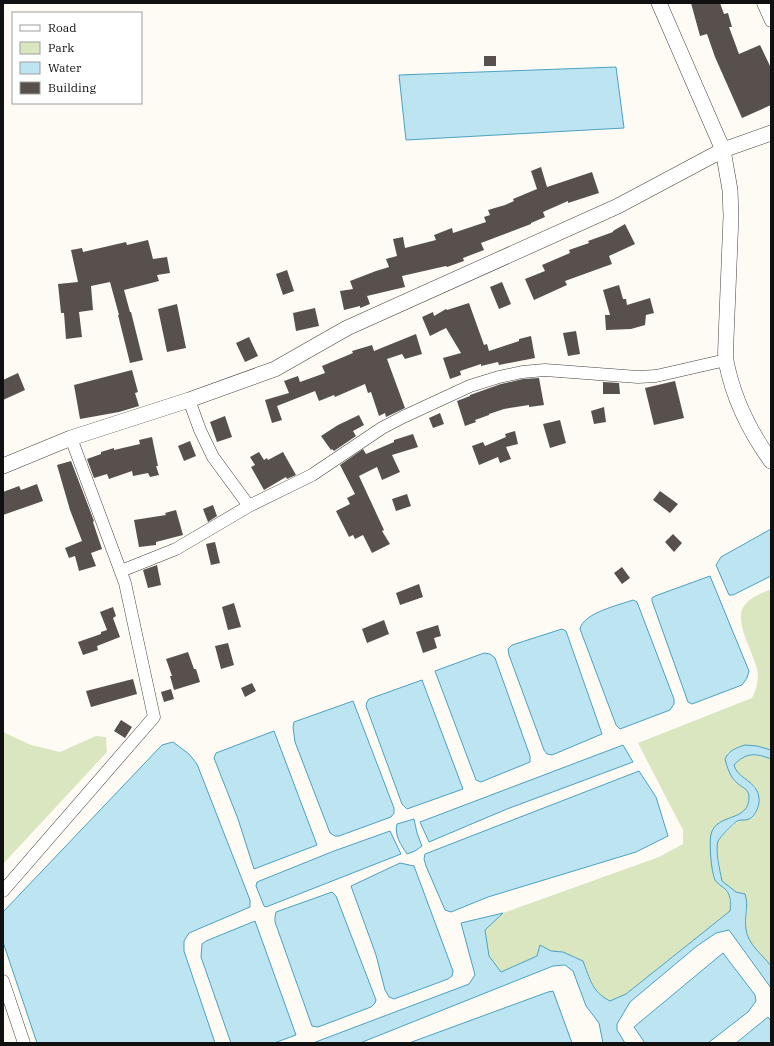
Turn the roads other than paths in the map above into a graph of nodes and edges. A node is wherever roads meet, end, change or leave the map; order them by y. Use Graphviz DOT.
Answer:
graph roads {
  1 [pos="658,3"];
  2 [pos="764,3"];
  3 [pos="771,21"];
  4 [pos="771,133"];
  5 [pos="723,150"];
  6 [pos="726,360"];
  7 [pos="189,400"];
  8 [pos="71,438"];
  9 [pos="771,460"];
  10 [pos="3,466"];
  11 [pos="249,506"];
  12 [pos="121,572"];
  13 [pos="3,891"];
  14 [pos="3,982"];
  15 [pos="24,1043"];
  1 -- 5 [label="street"];
  2 -- 3 [label="street"];
  4 -- 5 [label="street"];
  5 -- 6 [label="street"];
  5 -- 7 [label="street"];
  6 -- 9 [label="street"];
  6 -- 11 [label="street"];
  7 -- 8 [label="street"];
  7 -- 11 [label="street"];
  8 -- 10 [label="street"];
  8 -- 12 [label="street"];
  11 -- 12 [label="street"];
  12 -- 13 [label="street"];
  14 -- 15 [label="street"];
}
